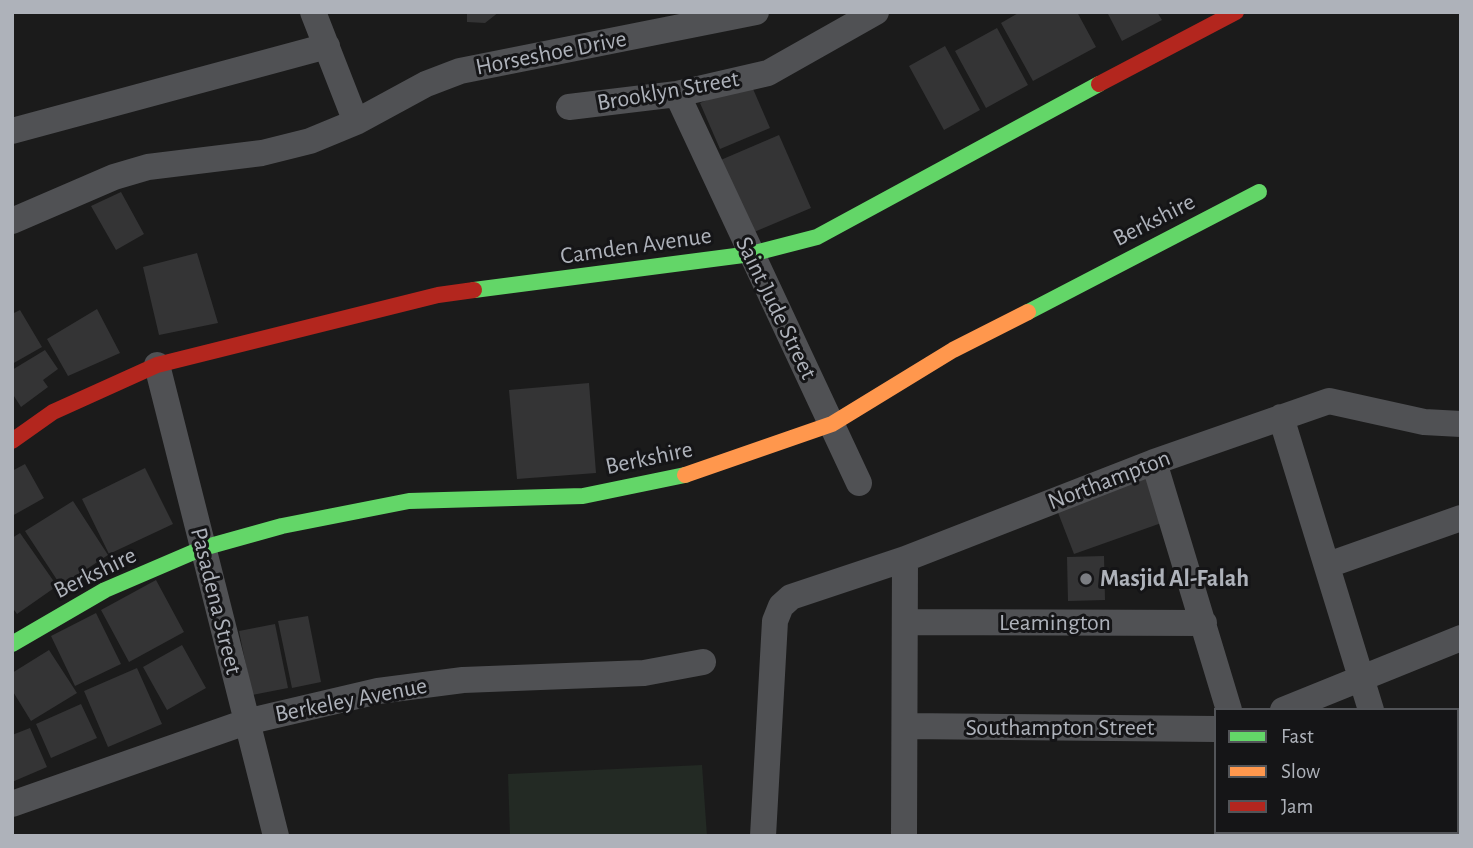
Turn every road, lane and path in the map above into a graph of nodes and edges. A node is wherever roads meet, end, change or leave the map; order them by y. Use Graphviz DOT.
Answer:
graph roads {
  1 [pos="313,12"];
  2 [pos="756,12"];
  3 [pos="876,12"];
  4 [pos="1236,12"];
  5 [pos="327,46"];
  6 [pos="677,94"];
  7 [pos="569,107"];
  8 [pos="356,122"];
  9 [pos="12,131"];
  10 [pos="1259,192"];
  11 [pos="12,221"];
  12 [pos="751,254"];
  13 [pos="157,365"];
  14 [pos="1281,417"];
  15 [pos="832,424"];
  16 [pos="1461,424"];
  17 [pos="12,440"];
  18 [pos="1154,461"];
  19 [pos="859,483"];
  20 [pos="1461,518"];
  21 [pos="203,548"];
  22 [pos="905,559"];
  23 [pos="1328,565"];
  24 [pos="905,622"];
  25 [pos="1204,623"];
  26 [pos="1461,638"];
  27 [pos="12,644"];
  28 [pos="703,662"];
  29 [pos="1360,680"];
  30 [pos="1228,708"];
  31 [pos="1288,708"];
  32 [pos="1370,708"];
  33 [pos="246,722"];
  34 [pos="905,726"];
  35 [pos="1214,729"];
  36 [pos="12,804"];
  37 [pos="276,836"];
  38 [pos="763,836"];
  39 [pos="904,836"];
  1 -- 5 [label="street"];
  2 -- 8 [label="street, Horseshoe Drive"];
  3 -- 6 [label="street, Brooklyn Street"];
  4 -- 12 [label="street, Camden Avenue"];
  5 -- 8 [label="street"];
  5 -- 9 [label="street"];
  6 -- 7 [label="street, Brooklyn Street"];
  6 -- 12 [label="street, Saint Jude Street"];
  8 -- 11 [label="street, Horseshoe Drive"];
  10 -- 15 [label="street, Berkshire"];
  12 -- 13 [label="street, Camden Avenue"];
  12 -- 15 [label="street, Saint Jude Street"];
  13 -- 17 [label="street, Camden Avenue"];
  13 -- 21 [label="street, Pasadena Street"];
  14 -- 16 [label="street, Northampton"];
  14 -- 18 [label="street, Northampton"];
  14 -- 23 [label="street"];
  15 -- 19 [label="street, Saint Jude Street"];
  15 -- 21 [label="street, Berkshire"];
  18 -- 22 [label="street, Northampton"];
  18 -- 25 [label="street"];
  20 -- 23 [label="street"];
  21 -- 27 [label="street, Berkshire"];
  21 -- 33 [label="street, Pasadena Street"];
  22 -- 24 [label="street"];
  22 -- 38 [label="street, Northampton"];
  23 -- 29 [label="street"];
  24 -- 25 [label="street, Leamington"];
  24 -- 34 [label="street"];
  25 -- 30 [label="street"];
  26 -- 29 [label="street"];
  28 -- 33 [label="street, Berkeley Avenue"];
  29 -- 31 [label="street"];
  29 -- 32 [label="street"];
  33 -- 36 [label="street, Berkeley Avenue"];
  33 -- 37 [label="street, Pasadena Street"];
  34 -- 35 [label="street, Southampton Street"];
  34 -- 39 [label="street"];
}
